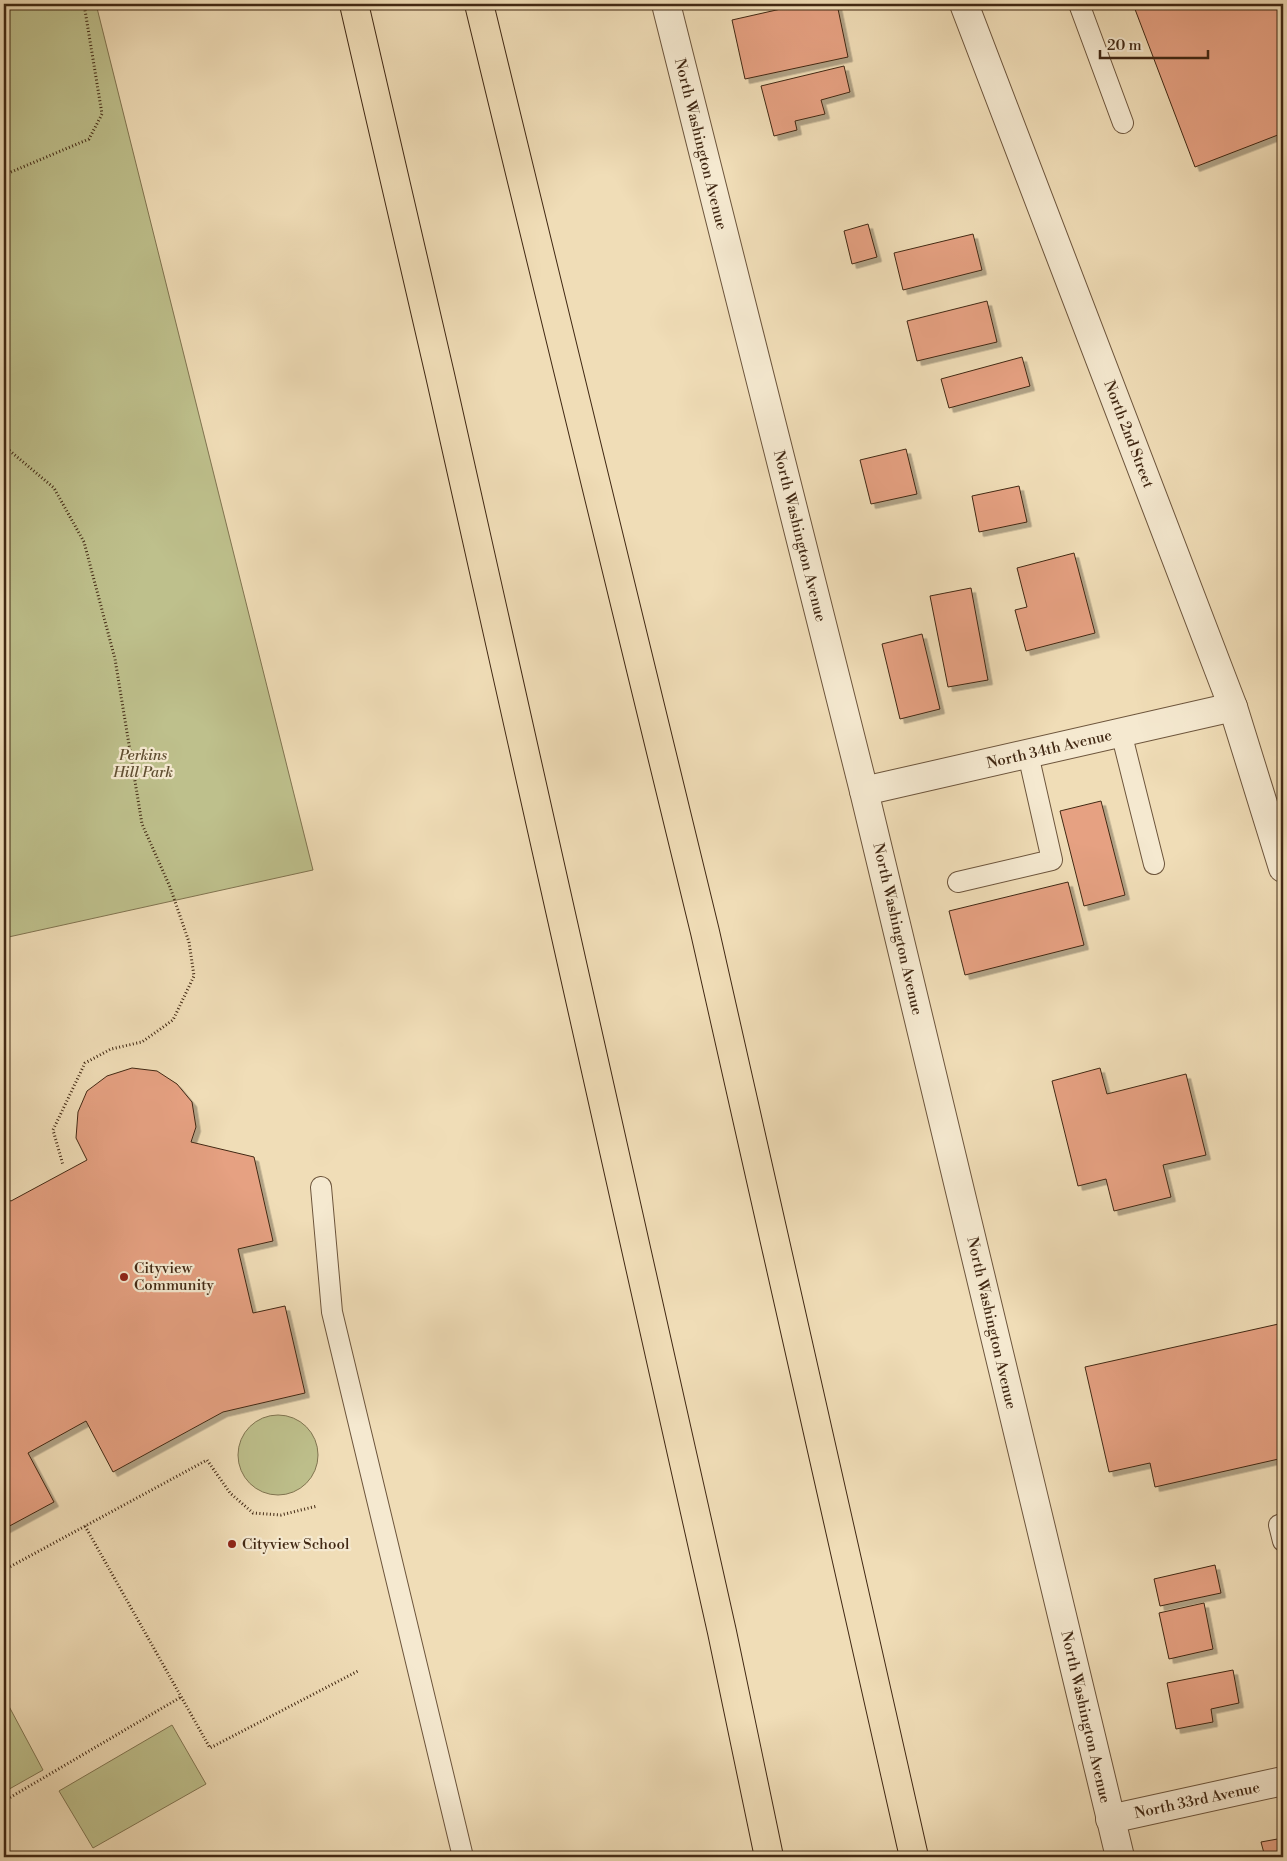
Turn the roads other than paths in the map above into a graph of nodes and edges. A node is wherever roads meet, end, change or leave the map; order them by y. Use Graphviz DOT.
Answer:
graph roads {
  1 [pos="354,4"];
  2 [pos="479,4"];
  3 [pos="666,4"];
  4 [pos="964,4"];
  5 [pos="1079,4"];
  6 [pos="1123,123"];
  7 [pos="1233,707"];
  8 [pos="1120,732"];
  9 [pos="1028,754"];
  10 [pos="864,791"];
  11 [pos="1154,864"];
  12 [pos="1283,868"];
  13 [pos="958,882"];
  14 [pos="321,1187"];
  15 [pos="1283,1524"];
  16 [pos="1283,1541"];
  17 [pos="1283,1781"];
  18 [pos="1110,1819"];
  19 [pos="463,1857"];
  20 [pos="770,1857"];
  21 [pos="914,1857"];
  22 [pos="1120,1857"];
  1 -- 20 [label="highway"];
  2 -- 21 [label="highway"];
  3 -- 10 [label="street, North Washington Avenue"];
  4 -- 7 [label="street, North 2nd Street"];
  5 -- 6 [label="lane"];
  7 -- 8 [label="street, North 34th Avenue"];
  7 -- 12 [label="street, North 2nd Street"];
  8 -- 9 [label="street, North 34th Avenue"];
  8 -- 11 [label="lane"];
  9 -- 10 [label="street, North 34th Avenue"];
  9 -- 13 [label="lane"];
  10 -- 18 [label="street, North Washington Avenue"];
  14 -- 19 [label="lane"];
  15 -- 16 [label="lane"];
  17 -- 18 [label="street, North 33rd Avenue"];
  18 -- 22 [label="street, North Washington Avenue"];
}
